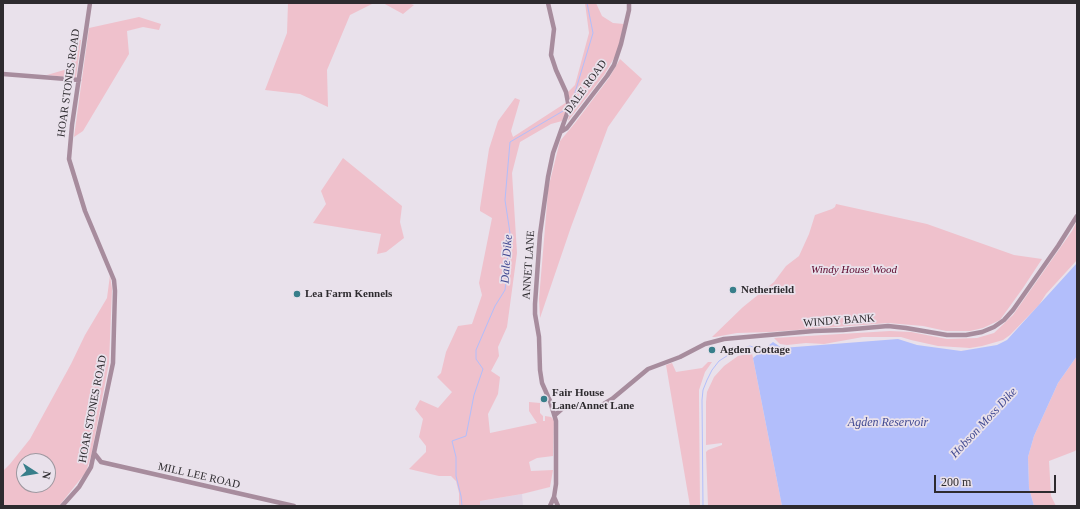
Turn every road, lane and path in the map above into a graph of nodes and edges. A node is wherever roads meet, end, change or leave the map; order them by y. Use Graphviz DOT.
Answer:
graph roads {
  1 [pos="90,3"];
  2 [pos="548,3"];
  3 [pos="629,3"];
  4 [pos="3,74"];
  5 [pos="79,80"];
  6 [pos="562,131"];
  7 [pos="1077,216"];
  8 [pos="551,403"];
  9 [pos="563,408"];
  10 [pos="555,415"];
  11 [pos="94,453"];
  12 [pos="101,462"];
  13 [pos="91,467"];
  14 [pos="554,497"];
  15 [pos="62,506"];
  16 [pos="294,506"];
  17 [pos="550,506"];
  18 [pos="558,506"];
  1 -- 5 [label="street, HOAR STONES ROAD"];
  2 -- 6 [label="street, ANNET LANE"];
  3 -- 6 [label="street, DALE ROAD"];
  4 -- 5 [label="street"];
  5 -- 11 [label="street, HOAR STONES ROAD"];
  6 -- 8 [label="street, ANNET LANE"];
  7 -- 9 [label="street, WINDY BANK"];
  8 -- 9 [label="street, WINDY BANK"];
  8 -- 10 [label="street, ANNET LANE"];
  9 -- 10 [label="street"];
  10 -- 14 [label="street, ANNET LANE"];
  11 -- 12 [label="street"];
  11 -- 13 [label="street, HOAR STONES ROAD"];
  12 -- 13 [label="street"];
  12 -- 16 [label="street, MILL LEE ROAD"];
  13 -- 15 [label="street, HOAR STONES ROAD"];
  14 -- 17 [label="street"];
  14 -- 18 [label="street"];
}
